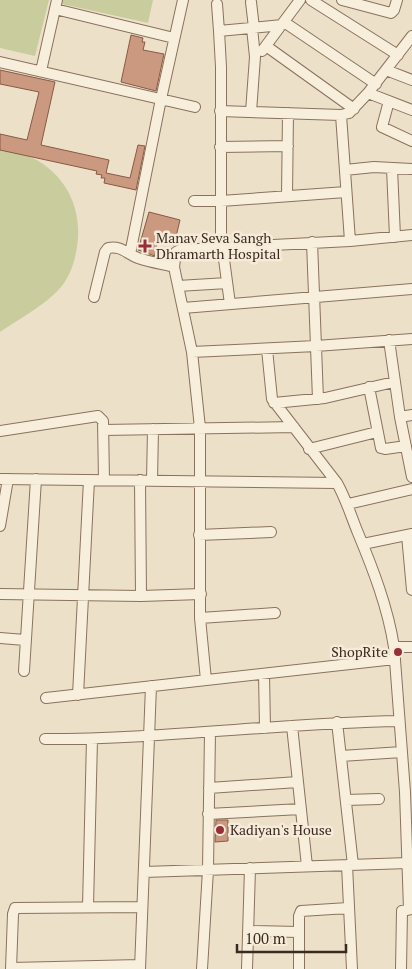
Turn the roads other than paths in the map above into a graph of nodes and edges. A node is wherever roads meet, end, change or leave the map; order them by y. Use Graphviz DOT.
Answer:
graph roads {
  1 [pos="184,0"];
  2 [pos="300,0"];
  3 [pos="311,0"];
  4 [pos="342,0"];
  5 [pos="397,0"];
  6 [pos="251,2"];
  7 [pos="56,4"];
  8 [pos="217,4"];
  9 [pos="283,23"];
  10 [pos="253,28"];
  11 [pos="219,31"];
  12 [pos="412,36"];
  13 [pos="174,38"];
  14 [pos="266,46"];
  15 [pos="398,55"];
  16 [pos="255,57"];
  17 [pos="0,62"];
  18 [pos="386,70"];
  19 [pos="41,71"];
  20 [pos="412,80"];
  21 [pos="376,84"];
  22 [pos="368,93"];
  23 [pos="161,99"];
  24 [pos="389,101"];
  25 [pos="195,108"];
  26 [pos="354,109"];
  27 [pos="412,110"];
  28 [pos="220,111"];
  29 [pos="251,112"];
  30 [pos="288,113"];
  31 [pos="341,115"];
  32 [pos="412,141"];
  33 [pos="288,146"];
  34 [pos="220,147"];
  35 [pos="392,168"];
  36 [pos="412,169"];
  37 [pos="345,170"];
  38 [pos="346,192"];
  39 [pos="287,196"];
  40 [pos="194,201"];
  41 [pos="221,201"];
  42 [pos="412,235"];
  43 [pos="395,237"];
  44 [pos="350,241"];
  45 [pos="312,242"];
  46 [pos="221,248"];
  47 [pos="130,254"];
  48 [pos="174,267"];
  49 [pos="227,283"];
  50 [pos="178,286"];
  51 [pos="412,289"];
  52 [pos="94,297"];
  53 [pos="314,297"];
  54 [pos="230,304"];
  55 [pos="183,308"];
  56 [pos="412,339"];
  57 [pos="389,340"];
  58 [pos="316,346"];
  59 [pos="267,349"];
  60 [pos="192,352"];
  61 [pos="394,382"];
  62 [pos="369,387"];
  63 [pos="318,399"];
  64 [pos="274,403"];
  65 [pos="412,415"];
  66 [pos="400,417"];
  67 [pos="294,427"];
  68 [pos="200,428"];
  69 [pos="153,429"];
  70 [pos="103,430"];
  71 [pos="0,431"];
  72 [pos="377,432"];
  73 [pos="406,446"];
  74 [pos="309,448"];
  75 [pos="412,477"];
  76 [pos="4,479"];
  77 [pos="36,479"];
  78 [pos="88,480"];
  79 [pos="104,480"];
  80 [pos="140,480"];
  81 [pos="152,480"];
  82 [pos="199,481"];
  83 [pos="337,483"];
  84 [pos="412,489"];
  85 [pos="348,504"];
  86 [pos="0,526"];
  87 [pos="271,532"];
  88 [pos="409,534"];
  89 [pos="199,535"];
  90 [pos="363,544"];
  91 [pos="412,590"];
  92 [pos="0,594"];
  93 [pos="201,594"];
  94 [pos="28,595"];
  95 [pos="83,595"];
  96 [pos="141,596"];
  97 [pos="275,613"];
  98 [pos="200,618"];
  99 [pos="0,638"];
  100 [pos="26,640"];
  101 [pos="394,647"];
  102 [pos="412,647"];
  103 [pos="395,659"];
  104 [pos="24,671"];
  105 [pos="264,674"];
  106 [pos="206,680"];
  107 [pos="151,686"];
  108 [pos="78,694"];
  109 [pos="46,698"];
  110 [pos="337,722"];
  111 [pos="292,726"];
  112 [pos="400,726"];
  113 [pos="265,728"];
  114 [pos="210,732"];
  115 [pos="412,732"];
  116 [pos="148,736"];
  117 [pos="45,739"];
  118 [pos="92,739"];
  119 [pos="402,752"];
  120 [pos="341,756"];
  121 [pos="298,782"];
  122 [pos="209,788"];
  123 [pos="409,792"];
  124 [pos="379,799"];
  125 [pos="346,800"];
  126 [pos="301,809"];
  127 [pos="208,814"];
  128 [pos="410,849"];
  129 [pos="408,863"];
  130 [pos="350,865"];
  131 [pos="306,866"];
  132 [pos="250,868"];
  133 [pos="208,870"];
  134 [pos="144,872"];
  135 [pos="88,907"];
  136 [pos="142,907"];
  137 [pos="348,908"];
  138 [pos="410,909"];
  139 [pos="248,931"];
  140 [pos="299,932"];
  141 [pos="407,947"];
  142 [pos="140,967"];
  143 [pos="11,968"];
  144 [pos="85,968"];
  145 [pos="202,969"];
  146 [pos="247,969"];
  147 [pos="299,969"];
  148 [pos="352,969"];
  149 [pos="401,969"];
  1 -- 13 [label="street"];
  2 -- 9 [label="street"];
  3 -- 15 [label="street"];
  4 -- 5 [label="street"];
  6 -- 10 [label="street"];
  7 -- 13 [label="street"];
  7 -- 19 [label="street"];
  8 -- 11 [label="street"];
  9 -- 10 [label="street"];
  9 -- 14 [label="street"];
  9 -- 21 [label="street"];
  10 -- 11 [label="street"];
  10 -- 16 [label="street"];
  11 -- 28 [label="street"];
  12 -- 15 [label="street"];
  13 -- 23 [label="street"];
  14 -- 16 [label="street"];
  14 -- 26 [label="street"];
  15 -- 18 [label="street"];
  16 -- 29 [label="street"];
  17 -- 19 [label="street"];
  18 -- 20 [label="street"];
  18 -- 21 [label="street"];
  19 -- 23 [label="street"];
  21 -- 22 [label="street"];
  22 -- 24 [label="street"];
  22 -- 26 [label="street"];
  23 -- 25 [label="street"];
  23 -- 47 [label="street"];
  24 -- 27 [label="street"];
  24 -- 32 [label="street"];
  26 -- 31 [label="street"];
  28 -- 29 [label="street"];
  28 -- 34 [label="street"];
  29 -- 30 [label="street"];
  30 -- 31 [label="street"];
  30 -- 33 [label="street"];
  31 -- 37 [label="street"];
  33 -- 34 [label="street"];
  33 -- 39 [label="street"];
  34 -- 41 [label="street"];
  35 -- 36 [label="street"];
  35 -- 37 [label="street"];
  35 -- 43 [label="street"];
  37 -- 38 [label="street"];
  38 -- 39 [label="street"];
  38 -- 44 [label="street"];
  39 -- 41 [label="street"];
  40 -- 41 [label="street"];
  41 -- 46 [label="street"];
  42 -- 43 [label="street"];
  43 -- 44 [label="street"];
  44 -- 45 [label="street"];
  45 -- 46 [label="street"];
  45 -- 53 [label="street"];
  46 -- 48 [label="street"];
  46 -- 49 [label="street"];
  47 -- 48 [label="street"];
  47 -- 52 [label="street"];
  48 -- 50 [label="street"];
  49 -- 50 [label="street"];
  49 -- 54 [label="street"];
  50 -- 55 [label="street"];
  51 -- 53 [label="street"];
  53 -- 54 [label="street"];
  53 -- 58 [label="street"];
  54 -- 55 [label="street"];
  55 -- 60 [label="street"];
  56 -- 57 [label="street"];
  57 -- 58 [label="street"];
  57 -- 61 [label="street"];
  58 -- 59 [label="street"];
  58 -- 63 [label="street"];
  59 -- 60 [label="street"];
  59 -- 64 [label="street"];
  60 -- 68 [label="street"];
  61 -- 62 [label="street"];
  61 -- 66 [label="street"];
  62 -- 63 [label="street"];
  62 -- 72 [label="street"];
  63 -- 64 [label="street"];
  64 -- 67 [label="street"];
  65 -- 66 [label="street"];
  66 -- 73 [label="street"];
  67 -- 68 [label="street"];
  67 -- 74 [label="street"];
  68 -- 69 [label="street"];
  68 -- 82 [label="street"];
  69 -- 70 [label="street"];
  69 -- 81 [label="street"];
  70 -- 71 [label="street"];
  70 -- 79 [label="street"];
  72 -- 73 [label="street"];
  72 -- 74 [label="street"];
  73 -- 75 [label="street"];
  74 -- 83 [label="street"];
  76 -- 77 [label="street"];
  76 -- 86 [label="street"];
  77 -- 78 [label="street"];
  77 -- 94 [label="street"];
  78 -- 79 [label="street"];
  78 -- 95 [label="street"];
  79 -- 80 [label="street"];
  80 -- 81 [label="street"];
  80 -- 96 [label="street"];
  81 -- 82 [label="street"];
  82 -- 83 [label="street"];
  82 -- 89 [label="street"];
  83 -- 85 [label="street"];
  84 -- 85 [label="street"];
  85 -- 90 [label="street"];
  87 -- 89 [label="street"];
  88 -- 90 [label="street"];
  88 -- 91 [label="street"];
  89 -- 93 [label="street"];
  90 -- 101 [label="street"];
  92 -- 94 [label="street"];
  93 -- 96 [label="street"];
  93 -- 98 [label="street"];
  94 -- 95 [label="street"];
  94 -- 100 [label="street"];
  95 -- 96 [label="street"];
  95 -- 108 [label="street"];
  97 -- 98 [label="street"];
  98 -- 106 [label="street"];
  99 -- 100 [label="street"];
  100 -- 104 [label="street"];
  101 -- 102 [label="street"];
  101 -- 103 [label="street"];
  103 -- 105 [label="street"];
  103 -- 112 [label="street"];
  105 -- 106 [label="street"];
  105 -- 113 [label="street"];
  106 -- 107 [label="street"];
  107 -- 108 [label="street"];
  107 -- 116 [label="street"];
  108 -- 109 [label="street"];
  110 -- 111 [label="street"];
  110 -- 112 [label="street"];
  110 -- 120 [label="street"];
  111 -- 113 [label="street"];
  111 -- 121 [label="street"];
  112 -- 115 [label="street"];
  112 -- 119 [label="street"];
  113 -- 114 [label="street"];
  114 -- 116 [label="street"];
  114 -- 122 [label="street"];
  116 -- 118 [label="street"];
  116 -- 134 [label="street"];
  117 -- 118 [label="street"];
  118 -- 135 [label="street"];
  119 -- 120 [label="street"];
  119 -- 123 [label="street"];
  120 -- 125 [label="street"];
  121 -- 122 [label="street"];
  121 -- 126 [label="street"];
  122 -- 127 [label="street"];
  123 -- 128 [label="street"];
  124 -- 125 [label="street"];
  125 -- 130 [label="street"];
  126 -- 127 [label="street"];
  126 -- 131 [label="street"];
  127 -- 133 [label="street"];
  128 -- 129 [label="street"];
  129 -- 130 [label="street"];
  129 -- 138 [label="street"];
  130 -- 131 [label="street"];
  130 -- 137 [label="street"];
  131 -- 132 [label="street"];
  132 -- 133 [label="street"];
  132 -- 139 [label="street"];
  133 -- 134 [label="street"];
  133 -- 145 [label="street"];
  134 -- 136 [label="street"];
  135 -- 136 [label="street"];
  135 -- 143 [label="street"];
  136 -- 142 [label="street"];
  137 -- 140 [label="street"];
  137 -- 148 [label="street"];
  138 -- 141 [label="street"];
  139 -- 140 [label="street"];
  139 -- 146 [label="street"];
  140 -- 147 [label="street"];
  141 -- 149 [label="street"];
  142 -- 144 [label="street"];
  143 -- 144 [label="street"];
}
